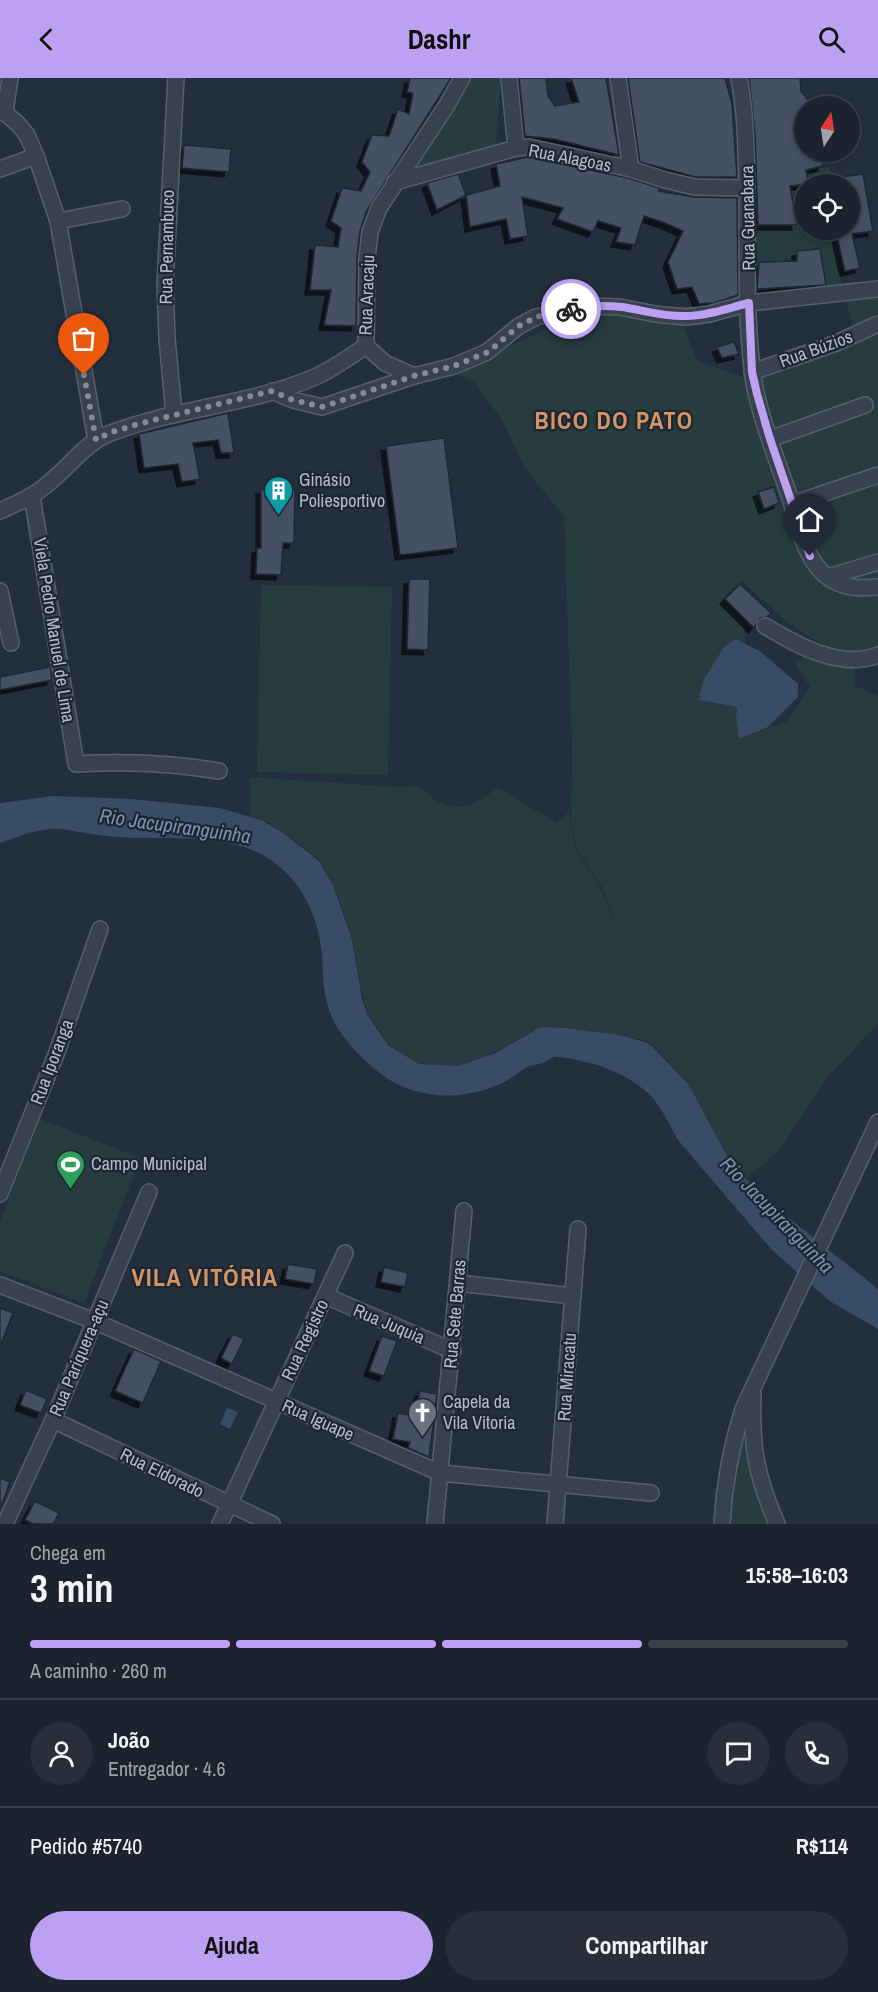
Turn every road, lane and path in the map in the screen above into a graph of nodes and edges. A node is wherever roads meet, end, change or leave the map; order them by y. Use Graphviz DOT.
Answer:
graph roads {
  1 [pos="10,78"];
  2 [pos="176,78"];
  3 [pos="462,78"];
  4 [pos="509,78"];
  5 [pos="618,78"];
  6 [pos="738,78"];
  7 [pos="3,111"];
  8 [pos="516,148"];
  9 [pos="36,156"];
  10 [pos="0,170"];
  11 [pos="631,170"];
  12 [pos="395,182"];
  13 [pos="747,188"];
  14 [pos="122,209"];
  15 [pos="58,221"];
  16 [pos="878,289"];
  17 [pos="749,303"];
  18 [pos="878,324"];
  19 [pos="366,346"];
  20 [pos="752,372"];
  21 [pos="414,376"];
  22 [pos="272,391"];
  23 [pos="865,405"];
  24 [pos="174,416"];
  25 [pos="770,439"];
  26 [pos="96,440"];
  27 [pos="878,475"];
  28 [pos="32,495"];
  29 [pos="792,504"];
  30 [pos="0,512"];
  31 [pos="878,562"];
  32 [pos="828,577"];
  33 [pos="878,587"];
  34 [pos="0,591"];
  35 [pos="765,626"];
  36 [pos="11,643"];
  37 [pos="878,655"];
  38 [pos="219,771"];
  39 [pos="100,930"];
  40 [pos="878,1122"];
  41 [pos="149,1192"];
  42 [pos="0,1194"];
  43 [pos="464,1211"];
  44 [pos="578,1229"];
  45 [pos="345,1253"];
  46 [pos="458,1283"];
  47 [pos="0,1285"];
  48 [pos="326,1296"];
  49 [pos="573,1296"];
  50 [pos="94,1320"];
  51 [pos="453,1351"];
  52 [pos="753,1388"];
  53 [pos="277,1402"];
  54 [pos="53,1420"];
  55 [pos="440,1473"];
  56 [pos="559,1484"];
  57 [pos="651,1493"];
  58 [pos="229,1505"];
  59 [pos="5,1524"];
  60 [pos="220,1524"];
  61 [pos="272,1524"];
  62 [pos="435,1524"];
  63 [pos="555,1524"];
  64 [pos="722,1524"];
  65 [pos="777,1524"];
  1 -- 7 [label="street"];
  2 -- 24 [label="street, Rua Pernambuco"];
  3 -- 12 [label="street, Rua Aracaju"];
  4 -- 8 [label="street"];
  5 -- 11 [label="street"];
  6 -- 13 [label="street, Rua Guanabara"];
  7 -- 9 [label="street"];
  8 -- 11 [label="street, Rua Alagoas"];
  8 -- 12 [label="street, Rua Alagoas"];
  9 -- 10 [label="street"];
  9 -- 15 [label="street"];
  11 -- 13 [label="street, Rua Alagoas"];
  12 -- 19 [label="street, Rua Aracaju"];
  13 -- 17 [label="street, Rua Guanabara"];
  14 -- 15 [label="street"];
  15 -- 26 [label="street"];
  16 -- 17 [label="street"];
  17 -- 20 [label="street, Rua Guanabara"];
  17 -- 21 [label="street"];
  18 -- 20 [label="street, Rua Búzios"];
  19 -- 21 [label="street"];
  19 -- 22 [label="street, Rua Aracaju"];
  20 -- 25 [label="street, Rua Guanabara"];
  21 -- 22 [label="street"];
  22 -- 24 [label="street, Rua Aracaju"];
  23 -- 25 [label="street"];
  24 -- 26 [label="street, Rua Aracaju"];
  25 -- 29 [label="street, Rua Guanabara"];
  26 -- 28 [label="street, Rua Aracaju"];
  27 -- 29 [label="street"];
  28 -- 30 [label="street, Rua Aracaju"];
  28 -- 38 [label="street, Viela Pedro Manuel de Lima"];
  29 -- 32 [label="street, Rua Guanabara"];
  31 -- 32 [label="street"];
  32 -- 33 [label="street"];
  34 -- 36 [label="street"];
  35 -- 37 [label="street"];
  39 -- 42 [label="street, Rua Iporanga"];
  40 -- 52 [label="street"];
  41 -- 50 [label="street, Rua Pariquera-açu"];
  43 -- 46 [label="street, Rua Sete Barras"];
  44 -- 49 [label="street, Rua Miracatu"];
  45 -- 48 [label="street, Rua Registro"];
  46 -- 49 [label="street"];
  46 -- 51 [label="street, Rua Sete Barras"];
  47 -- 50 [label="street, Rua Iguape"];
  48 -- 51 [label="street, Rua Juquia"];
  48 -- 53 [label="street, Rua Registro"];
  49 -- 56 [label="street, Rua Miracatu"];
  50 -- 53 [label="street, Rua Iguape"];
  50 -- 54 [label="street, Rua Pariquera-açu"];
  51 -- 55 [label="street, Rua Sete Barras"];
  52 -- 64 [label="street"];
  52 -- 65 [label="street"];
  53 -- 55 [label="street, Rua Iguape"];
  53 -- 58 [label="street, Rua Registro"];
  54 -- 58 [label="street, Rua Eldorado"];
  54 -- 59 [label="street, Rua Pariquera-açu"];
  55 -- 56 [label="street, Rua Iguape"];
  55 -- 62 [label="street, Rua Sete Barras"];
  56 -- 57 [label="street, Rua Iguape"];
  56 -- 63 [label="street, Rua Miracatu"];
  58 -- 60 [label="street, Rua Registro"];
  58 -- 61 [label="street, Rua Eldorado"];
}
